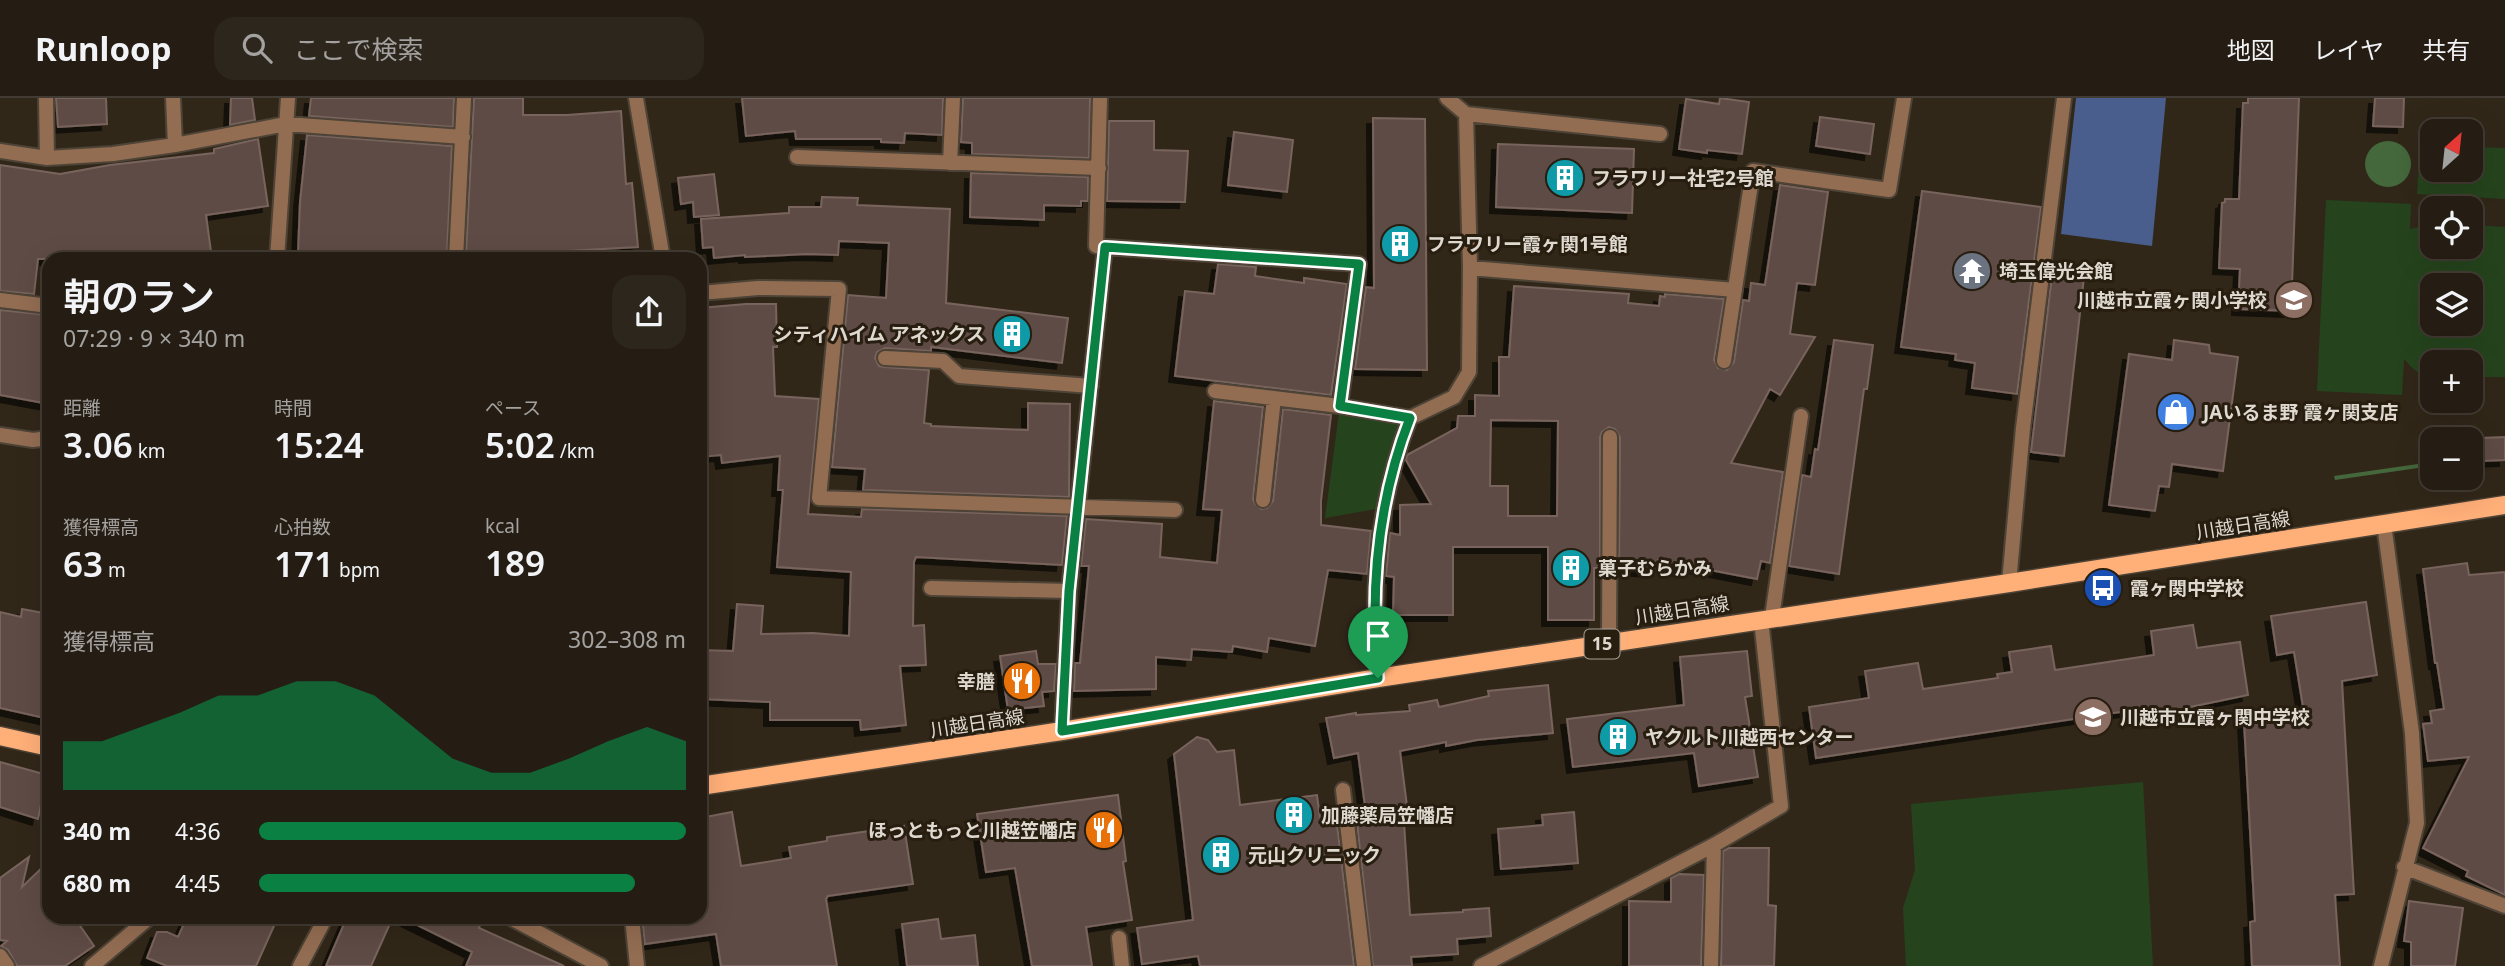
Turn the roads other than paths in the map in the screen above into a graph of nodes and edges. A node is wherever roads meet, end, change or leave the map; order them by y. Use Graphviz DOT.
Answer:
graph roads {
  1 [pos="46,98"];
  2 [pos="173,98"];
  3 [pos="288,98"];
  4 [pos="464,98"];
  5 [pos="636,98"];
  6 [pos="953,98"];
  7 [pos="1100,98"];
  8 [pos="1447,98"];
  9 [pos="1904,98"];
  10 [pos="2064,98"];
  11 [pos="1466,114"];
  12 [pos="286,124"];
  13 [pos="1660,134"];
  14 [pos="463,137"];
  15 [pos="175,145"];
  16 [pos="0,151"];
  17 [pos="797,157"];
  18 [pos="47,158"];
  19 [pos="950,163"];
  20 [pos="1099,168"];
  21 [pos="1105,247"];
  22 [pos="277,252"];
  23 [pos="456,252"];
  24 [pos="662,252"];
  25 [pos="1470,268"];
  26 [pos="1735,290"];
  27 [pos="707,292"];
  28 [pos="0,300"];
  29 [pos="42,305"];
  30 [pos="885,358"];
  31 [pos="1724,361"];
  32 [pos="1091,386"];
  33 [pos="1215,391"];
  34 [pos="1274,398"];
  35 [pos="1340,406"];
  36 [pos="1801,416"];
  37 [pos="1410,418"];
  38 [pos="0,435"];
  39 [pos="1610,437"];
  40 [pos="42,439"];
  41 [pos="1263,500"];
  42 [pos="2505,506"];
  43 [pos="1077,508"];
  44 [pos="1175,510"];
  45 [pos="2384,524"];
  46 [pos="2009,583"];
  47 [pos="931,588"];
  48 [pos="1069,591"];
  49 [pos="1767,618"];
  50 [pos="1609,643"];
  51 [pos="1378,678"];
  52 [pos="1062,731"];
  53 [pos="0,736"];
  54 [pos="42,745"];
  55 [pos="707,785"];
  56 [pos="1343,790"];
  57 [pos="1714,845"];
  58 [pos="2404,867"];
  59 [pos="2505,906"];
  60 [pos="142,924"];
  61 [pos="322,924"];
  62 [pos="522,924"];
  63 [pos="633,924"];
  64 [pos="1119,938"];
  65 [pos="0,956"];
  66 [pos="7,966"];
  67 [pos="92,966"];
  68 [pos="300,966"];
  69 [pos="601,966"];
  70 [pos="637,966"];
  71 [pos="1122,966"];
  72 [pos="1364,966"];
  73 [pos="1482,966"];
  74 [pos="1711,966"];
  75 [pos="2381,966"];
  1 -- 18 [label="street"];
  2 -- 15 [label="street"];
  3 -- 12 [label="street"];
  4 -- 14 [label="street"];
  5 -- 24 [label="street"];
  6 -- 19 [label="street"];
  7 -- 20 [label="street"];
  8 -- 11 [label="street"];
  9 -- 26 [label="street"];
  10 -- 46 [label="street"];
  11 -- 13 [label="street"];
  11 -- 25 [label="street"];
  12 -- 14 [label="street"];
  12 -- 15 [label="street"];
  12 -- 22 [label="street"];
  14 -- 23 [label="street"];
  15 -- 18 [label="street"];
  16 -- 18 [label="street"];
  17 -- 19 [label="street"];
  19 -- 20 [label="street"];
  20 -- 21 [label="street"];
  21 -- 32 [label="street"];
  21 -- 35 [label="street"];
  25 -- 26 [label="street"];
  25 -- 37 [label="street"];
  26 -- 31 [label="street"];
  27 -- 43 [label="street"];
  28 -- 29 [label="street"];
  30 -- 32 [label="street"];
  32 -- 43 [label="street"];
  33 -- 34 [label="street"];
  34 -- 35 [label="street"];
  34 -- 41 [label="street"];
  35 -- 37 [label="street"];
  36 -- 49 [label="street"];
  37 -- 51 [label="street"];
  38 -- 40 [label="street"];
  39 -- 50 [label="street"];
  42 -- 45 [label="main road, 川越日高線 / 15"];
  43 -- 44 [label="street"];
  43 -- 48 [label="street"];
  45 -- 46 [label="main road, 川越日高線 / 15"];
  45 -- 58 [label="street"];
  46 -- 49 [label="main road, 川越日高線 / 15"];
  47 -- 48 [label="street"];
  48 -- 52 [label="street"];
  49 -- 50 [label="main road, 川越日高線 / 15"];
  49 -- 57 [label="street"];
  50 -- 51 [label="main road, 川越日高線 / 15"];
  51 -- 52 [label="main road, 川越日高線 / 15"];
  52 -- 55 [label="main road, 川越日高線 / 15"];
  53 -- 54 [label="main road"];
  56 -- 72 [label="street"];
  57 -- 73 [label="street"];
  57 -- 74 [label="street"];
  58 -- 59 [label="street"];
  58 -- 75 [label="street"];
  60 -- 67 [label="street"];
  61 -- 68 [label="street"];
  62 -- 69 [label="street"];
  63 -- 70 [label="street"];
  64 -- 71 [label="street"];
  65 -- 66 [label="street"];
}
